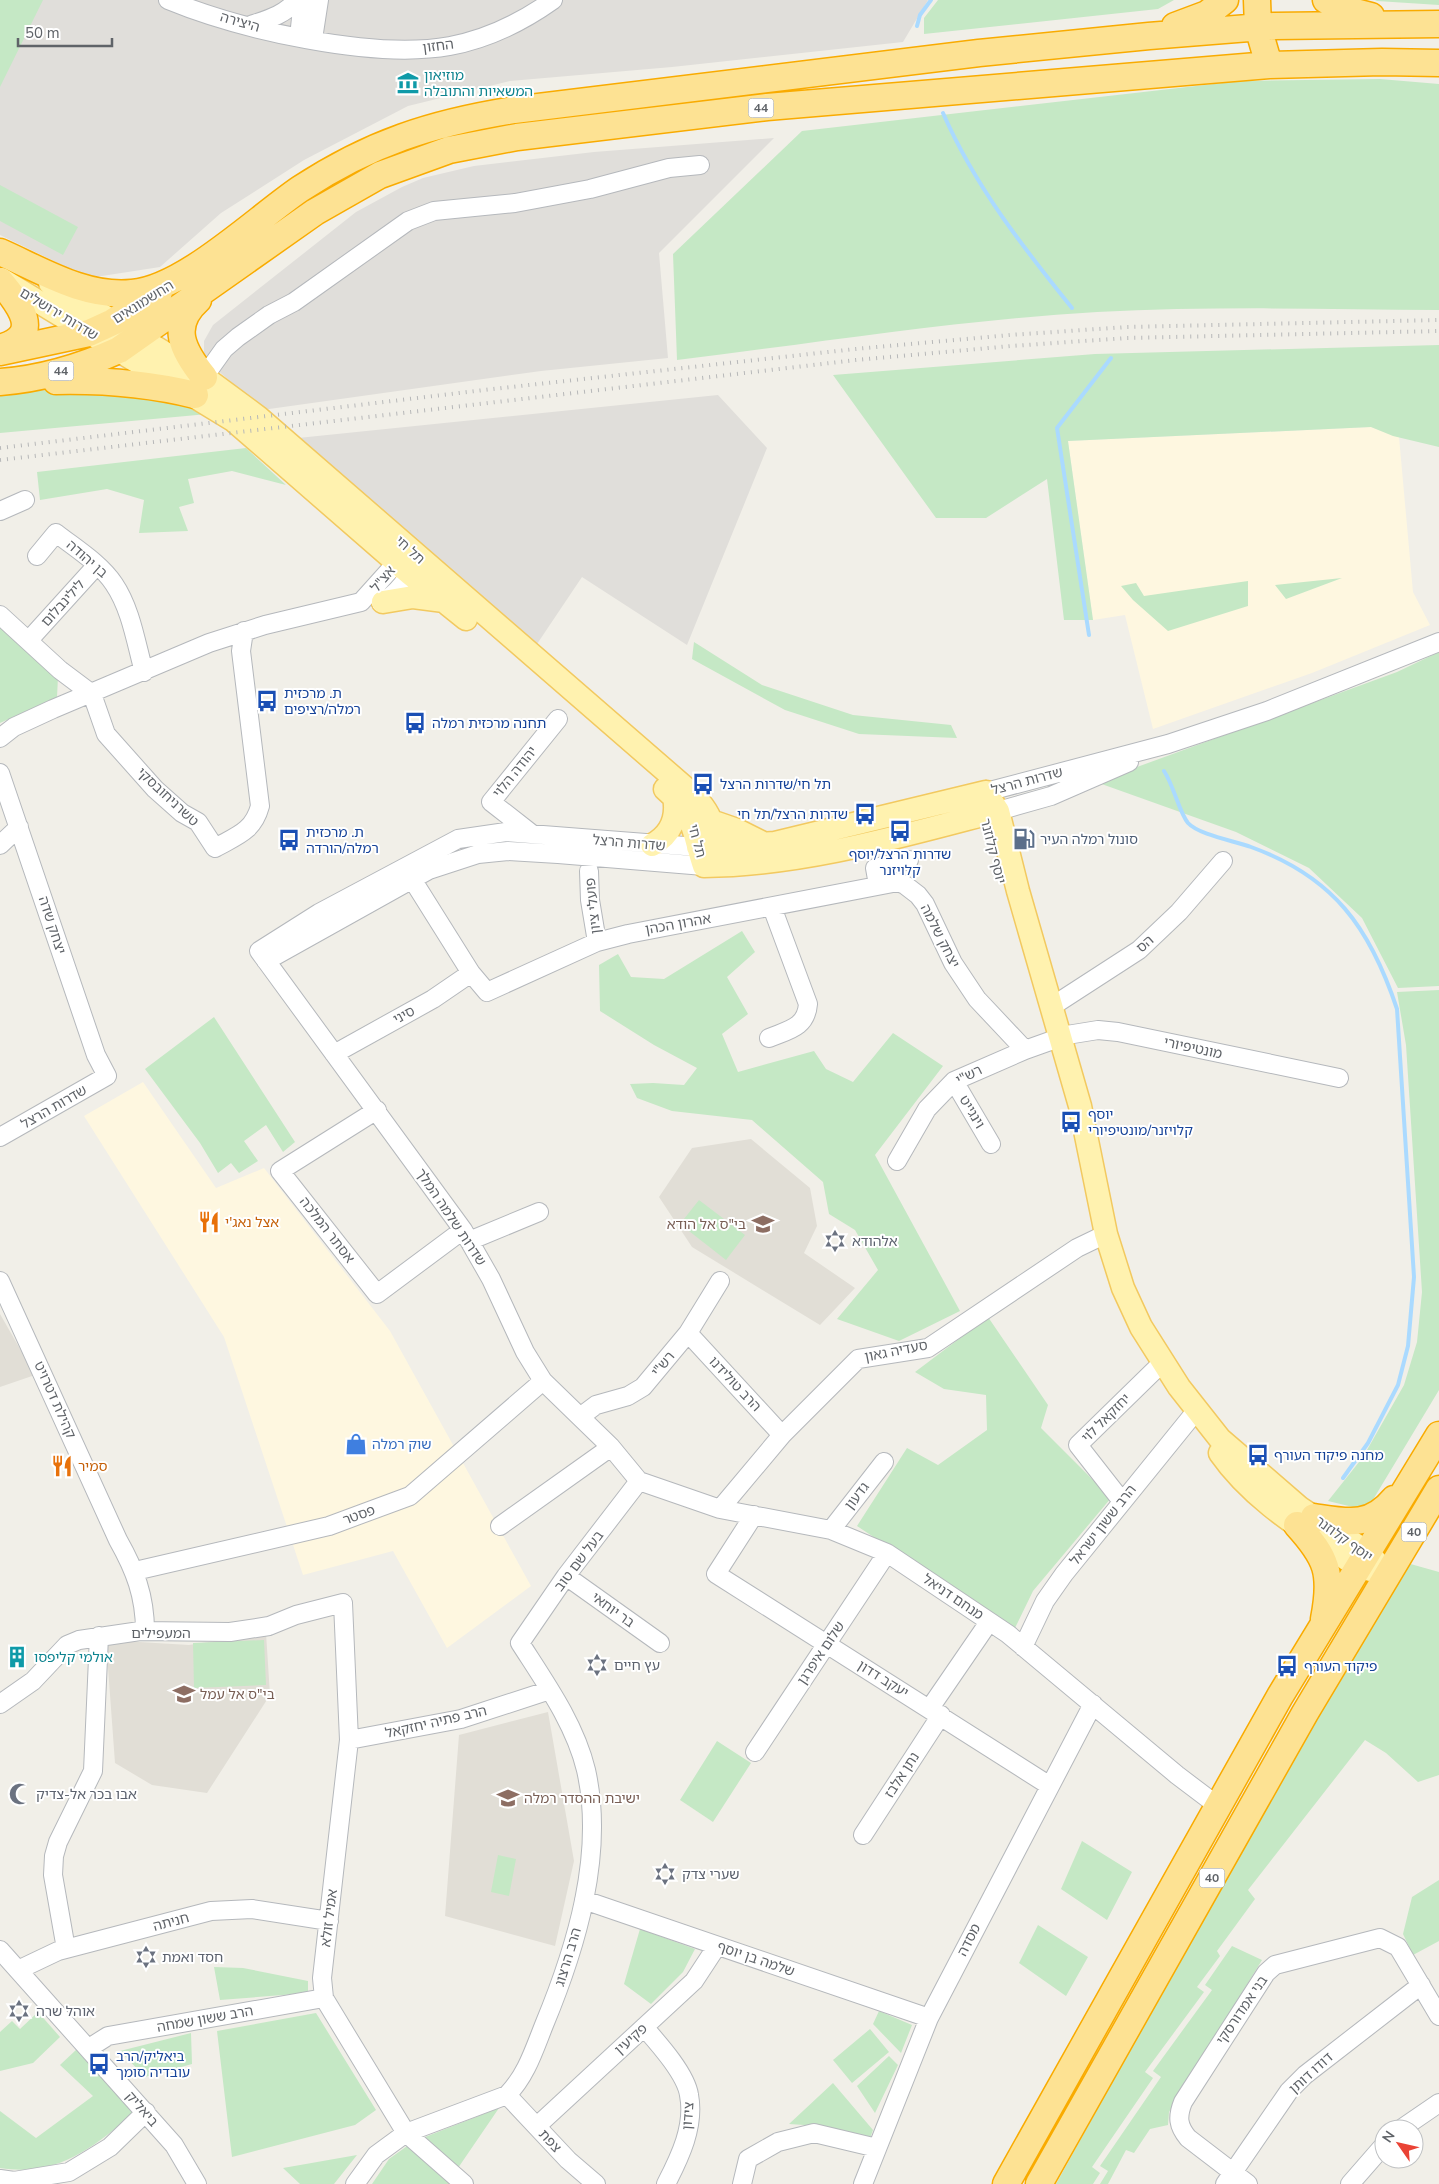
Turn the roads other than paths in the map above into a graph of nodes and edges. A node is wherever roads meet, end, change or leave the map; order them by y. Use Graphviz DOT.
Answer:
graph roads {
  1 [pos="168,0"];
  2 [pos="297,0"];
  3 [pos="303,0"];
  4 [pos="319,0"];
  5 [pos="554,0"];
  6 [pos="1225,0"];
  7 [pos="1257,0"];
  8 [pos="1273,0"];
  9 [pos="1326,0"];
  10 [pos="1401,23"];
  11 [pos="1439,24"];
  12 [pos="251,26"];
  13 [pos="1266,27"];
  14 [pos="1149,36"];
  15 [pos="306,38"];
  16 [pos="1439,63"];
  17 [pos="1269,65"];
  18 [pos="700,165"];
  19 [pos="0,253"];
  20 [pos="195,267"];
  21 [pos="0,280"];
  22 [pos="217,283"];
  23 [pos="113,322"];
  24 [pos="89,333"];
  25 [pos="129,344"];
  26 [pos="0,348"];
  27 [pos="0,352"];
  28 [pos="0,382"];
  29 [pos="200,386"];
  30 [pos="24,500"];
  31 [pos="0,511"];
  32 [pos="37,556"];
  33 [pos="407,564"];
  34 [pos="97,565"];
  35 [pos="445,601"];
  36 [pos="384,602"];
  37 [pos="0,615"];
  38 [pos="242,638"];
  39 [pos="29,640"];
  40 [pos="1439,642"];
  41 [pos="60,670"];
  42 [pos="144,672"];
  43 [pos="92,694"];
  44 [pos="60,706"];
  45 [pos="558,719"];
  46 [pos="0,738"];
  47 [pos="1168,744"];
  48 [pos="0,773"];
  49 [pos="986,792"];
  50 [pos="674,797"];
  51 [pos="491,802"];
  52 [pos="991,813"];
  53 [pos="711,821"];
  54 [pos="19,827"];
  55 [pos="479,834"];
  56 [pos="532,834"];
  57 [pos="765,844"];
  58 [pos="0,845"];
  59 [pos="652,845"];
  60 [pos="705,853"];
  61 [pos="909,860"];
  62 [pos="1223,861"];
  63 [pos="589,871"];
  64 [pos="412,879"];
  65 [pos="878,885"];
  66 [pos="772,907"];
  67 [pos="597,942"];
  68 [pos="262,956"];
  69 [pos="471,973"];
  70 [pos="1051,1007"];
  71 [pos="768,1038"];
  72 [pos="1053,1039"];
  73 [pos="1025,1050"];
  74 [pos="334,1054"];
  75 [pos="107,1076"];
  76 [pos="1339,1078"];
  77 [pos="954,1081"];
  78 [pos="377,1110"];
  79 [pos="0,1136"];
  80 [pos="991,1144"];
  81 [pos="897,1161"];
  82 [pos="539,1212"];
  83 [pos="1106,1234"];
  84 [pos="466,1236"];
  85 [pos="0,1281"];
  86 [pos="720,1281"];
  87 [pos="688,1333"];
  88 [pos="1162,1362"];
  89 [pos="543,1381"];
  90 [pos="1196,1411"];
  91 [pos="580,1417"];
  92 [pos="782,1435"];
  93 [pos="1439,1435"];
  94 [pos="612,1447"];
  95 [pos="884,1462"];
  96 [pos="1419,1467"];
  97 [pos="639,1481"];
  98 [pos="1439,1489"];
  99 [pos="1121,1500"];
  100 [pos="720,1509"];
  101 [pos="754,1515"];
  102 [pos="1306,1521"];
  103 [pos="500,1526"];
  104 [pos="831,1530"];
  105 [pos="887,1554"];
  106 [pos="1363,1560"];
  107 [pos="135,1570"];
  108 [pos="1388,1574"];
  109 [pos="566,1576"];
  110 [pos="343,1603"];
  111 [pos="989,1622"];
  112 [pos="1323,1627"];
  113 [pos="145,1631"];
  114 [pos="98,1636"];
  115 [pos="520,1642"];
  116 [pos="660,1643"];
  117 [pos="827,1644"];
  118 [pos="1023,1647"];
  119 [pos="550,1690"];
  120 [pos="0,1704"];
  121 [pos="1093,1704"];
  122 [pos="935,1712"];
  123 [pos="349,1740"];
  124 [pos="755,1752"];
  125 [pos="1050,1786"];
  126 [pos="1218,1806"];
  127 [pos="863,1835"];
  128 [pos="584,1900"];
  129 [pos="328,1921"];
  130 [pos="717,1946"];
  131 [pos="66,1949"];
  132 [pos="2,1955"];
  133 [pos="18,1970"];
  134 [pos="1421,1985"];
  135 [pos="324,1998"];
  136 [pos="1439,2016"];
  137 [pos="929,2018"];
  138 [pos="644,2027"];
  139 [pos="88,2048"];
  140 [pos="507,2094"];
  141 [pos="1439,2102"];
  142 [pos="146,2112"];
  143 [pos="1415,2119"];
  144 [pos="537,2126"];
  145 [pos="406,2133"];
  146 [pos="878,2148"];
  147 [pos="1374,2156"];
  148 [pos="69,2178"];
  149 [pos="1229,2178"];
  150 [pos="0,2179"];
  151 [pos="196,2184"];
  152 [pos="355,2184"];
  153 [pos="462,2184"];
  154 [pos="596,2184"];
  155 [pos="666,2184"];
  156 [pos="742,2184"];
  157 [pos="864,2184"];
  158 [pos="1006,2184"];
  159 [pos="1039,2184"];
  160 [pos="1248,2184"];
  161 [pos="1350,2184"];
  1 -- 12 [label="street, היצירה"];
  2 -- 12 [label="street"];
  3 -- 15 [label="street"];
  4 -- 15 [label="street"];
  5 -- 15 [label="street, החזון"];
  6 -- 14 [label="highway"];
  7 -- 13 [label="highway"];
  8 -- 13 [label="highway"];
  9 -- 10 [label="highway"];
  10 -- 11 [label="highway, 44"];
  10 -- 13 [label="highway, 44"];
  12 -- 15 [label="street, היצירה"];
  13 -- 14 [label="highway, 44"];
  13 -- 17 [label="highway"];
  14 -- 20 [label="highway, 44"];
  16 -- 17 [label="highway, 44"];
  17 -- 22 [label="highway, 44"];
  18 -- 29 [label="street"];
  19 -- 20 [label="highway"];
  19 -- 23 [label="main road, שדרות ירושלים"];
  20 -- 23 [label="highway, החשמונאים / 44"];
  21 -- 24 [label="main road, שדרות ירושלים"];
  21 -- 26 [label="highway"];
  22 -- 25 [label="highway, 44"];
  22 -- 29 [label="highway"];
  23 -- 24 [label="highway, החשמונאים / 44"];
  23 -- 25 [label="main road, תל חי"];
  24 -- 25 [label="main road, שדרות ירושלים"];
  24 -- 27 [label="highway, 44"];
  25 -- 28 [label="highway, 44"];
  25 -- 29 [label="main road, תל חי"];
  28 -- 29 [label="highway"];
  29 -- 33 [label="main road, תל חי"];
  30 -- 31 [label="street"];
  32 -- 34 [label="street, בן יהודה"];
  33 -- 35 [label="main road, תל חי"];
  33 -- 36 [label="street, אצ\"ל"];
  33 -- 38 [label="street, אצ\"ל"];
  33 -- 53 [label="main road, תל חי"];
  34 -- 39 [label="street, לילינבלום"];
  34 -- 42 [label="street, בן יהודה"];
  35 -- 36 [label="main road"];
  35 -- 50 [label="main road, תל חי"];
  36 -- 38 [label="street, אצ\"ל"];
  37 -- 39 [label="street"];
  38 -- 42 [label="street, אצ\"ל"];
  38 -- 43 [label="street, טשרניחובסקי"];
  39 -- 41 [label="street"];
  40 -- 47 [label="street, שדרות הרצל"];
  41 -- 43 [label="street"];
  41 -- 44 [label="street"];
  42 -- 43 [label="street, אצ\"ל"];
  43 -- 44 [label="street, אצ\"ל"];
  44 -- 46 [label="street, אצ\"ל"];
  45 -- 51 [label="street, יהודה הלוי"];
  47 -- 49 [label="street, שדרות הרצל"];
  47 -- 52 [label="street, שדרות הרצל"];
  48 -- 54 [label="street, יצחק שדה"];
  49 -- 52 [label="main road, יוסף קלוזנר"];
  49 -- 57 [label="main road, שדרות הרצל"];
  50 -- 59 [label="main road"];
  50 -- 60 [label="main road, תל חי"];
  51 -- 55 [label="street, יהודה הלוי"];
  51 -- 56 [label="street, יהודה הלוי"];
  52 -- 60 [label="main road, שדרות הרצל"];
  52 -- 70 [label="main road, יוסף קלוזנר"];
  52 -- 72 [label="main road, יוסף קלוזנר"];
  53 -- 57 [label="main road"];
  53 -- 60 [label="main road, תל חי"];
  54 -- 58 [label="street"];
  54 -- 75 [label="street, יצחק שדה"];
  55 -- 56 [label="street, שדרות הרצל"];
  55 -- 68 [label="street, שדרות הרצל"];
  56 -- 59 [label="street, שדרות הרצל"];
  57 -- 60 [label="main road, שדרות הרצל"];
  59 -- 60 [label="street, שדרות הרצל"];
  60 -- 64 [label="street, שדרות הרצל"];
  61 -- 65 [label="street"];
  62 -- 70 [label="street, הס"];
  63 -- 67 [label="street, פועלי ציון"];
  64 -- 68 [label="street, שדרות הרצל"];
  64 -- 69 [label="street"];
  65 -- 66 [label="street, אהרון הכהן"];
  65 -- 73 [label="street, יצחק שלמה"];
  66 -- 67 [label="street, אהרון הכהן"];
  66 -- 71 [label="street"];
  67 -- 69 [label="street, אהרון הכהן"];
  68 -- 74 [label="street, שדרות שלמה המלך"];
  69 -- 74 [label="street, סיני"];
  70 -- 72 [label="main road, יוסף קלוזנר"];
  72 -- 73 [label="street, רש\"י"];
  72 -- 76 [label="street, מונטיפיורי"];
  72 -- 83 [label="main road, יוסף קלוזנר"];
  73 -- 77 [label="street, רש\"י"];
  74 -- 78 [label="street, שדרות שלמה המלך"];
  75 -- 79 [label="street, שדרות הרצל"];
  77 -- 80 [label="street, וינגייט"];
  77 -- 81 [label="street, רש\"י"];
  78 -- 84 [label="street, שדרות שלמה המלך"];
  78 -- 84 [label="street, אסתר המלכה"];
  82 -- 84 [label="street"];
  83 -- 88 [label="main road, יוסף קלוזנר"];
  83 -- 92 [label="street, סעדיה גאון"];
  84 -- 89 [label="street, שדרות שלמה המלך"];
  85 -- 107 [label="street, קהילת דטרויט"];
  86 -- 87 [label="street, רש\"י"];
  87 -- 91 [label="street, רש\"י"];
  87 -- 92 [label="street, הרב טולידנו"];
  88 -- 90 [label="main road, יוסף קלוזנר"];
  88 -- 99 [label="street, יחזקאל לוי"];
  89 -- 91 [label="street, שדרות שלמה המלך"];
  89 -- 107 [label="street, פסטר"];
  90 -- 99 [label="street, הרב ששון ישראל"];
  90 -- 102 [label="main road, יוסף קלוזנר"];
  91 -- 94 [label="street, שדרות שלמה המלך"];
  92 -- 100 [label="street, סעדיה גאון"];
  93 -- 96 [label="highway, 40"];
  94 -- 97 [label="street, שדרות שלמה המלך"];
  94 -- 103 [label="street"];
  95 -- 104 [label="street, גדעון"];
  96 -- 102 [label="highway"];
  96 -- 106 [label="highway, 40"];
  97 -- 100 [label="street, מנחם דניאל"];
  97 -- 109 [label="street, בעל שם טוב"];
  98 -- 108 [label="highway, 40"];
  99 -- 118 [label="street, הרב ששון ישראל"];
  100 -- 101 [label="street, מנחם דניאל"];
  101 -- 104 [label="street, מנחם דניאל"];
  101 -- 117 [label="street, יעקב דדון"];
  102 -- 106 [label="main road, יוסף קלוזנר"];
  102 -- 112 [label="highway"];
  104 -- 105 [label="street, מנחם דניאל"];
  105 -- 111 [label="street, מנחם דניאל"];
  105 -- 117 [label="street, שלום איפרגן"];
  106 -- 108 [label="main road, יוסף קלוזנר"];
  106 -- 112 [label="highway, 40"];
  107 -- 113 [label="street, קהילת דטרויט"];
  108 -- 159 [label="highway, 40"];
  109 -- 115 [label="street, בעל שם טוב"];
  109 -- 116 [label="street, בר יוחאי"];
  110 -- 113 [label="street, המעפילים"];
  110 -- 123 [label="street, אמיל זולא"];
  111 -- 118 [label="street, מנחם דניאל"];
  111 -- 122 [label="street, נתן אלבז"];
  112 -- 126 [label="highway, 40"];
  113 -- 114 [label="street, המעפילים"];
  114 -- 120 [label="street, המעפילים"];
  114 -- 131 [label="street"];
  115 -- 119 [label="street, הרב הרצוג"];
  117 -- 122 [label="street, יעקב דדון"];
  117 -- 124 [label="street, שלום איפרגן"];
  118 -- 121 [label="street, מנחם דניאל"];
  119 -- 123 [label="street, הרב פתיה יחזקאל"];
  119 -- 128 [label="street, הרב הרצוג"];
  121 -- 125 [label="street, מסדה"];
  121 -- 126 [label="street, מנחם דניאל"];
  122 -- 125 [label="street, יעקב דדון"];
  122 -- 127 [label="street, נתן אלבז"];
  123 -- 129 [label="street, אמיל זולא"];
  125 -- 137 [label="street, מסדה"];
  126 -- 158 [label="highway, 40"];
  128 -- 130 [label="street, שלמה בן יוסף"];
  128 -- 140 [label="street, הרב הרצוג"];
  129 -- 131 [label="street, חניתה"];
  129 -- 135 [label="street, אמיל זולא"];
  130 -- 137 [label="street, שלמה בן יוסף"];
  130 -- 138 [label="street, פקיעין"];
  131 -- 133 [label="street, חניתה"];
  132 -- 133 [label="street, ביאליק"];
  133 -- 139 [label="street, ביאליק"];
  134 -- 136 [label="street, בני אמדורסקי"];
  134 -- 149 [label="street, דודו דותן"];
  134 -- 149 [label="street, בני אמדורסקי"];
  135 -- 139 [label="street, הרב ששון שמחה"];
  135 -- 145 [label="street, אמיל זולא"];
  137 -- 146 [label="street, מסדה"];
  138 -- 144 [label="street, פקיעין"];
  138 -- 155 [label="street, צידון"];
  139 -- 142 [label="street, ביאליק"];
  140 -- 144 [label="street, צפת"];
  140 -- 145 [label="street, הרב הרצוג"];
  141 -- 143 [label="street"];
  142 -- 148 [label="street"];
  142 -- 151 [label="street, ביאליק"];
  144 -- 154 [label="street, צפת"];
  145 -- 152 [label="street, הרב הרצוג"];
  145 -- 153 [label="street, אמיל זולא"];
  146 -- 156 [label="street"];
  146 -- 157 [label="street, מסדה"];
  147 -- 161 [label="street"];
  148 -- 150 [label="street"];
  149 -- 160 [label="street"];
}
